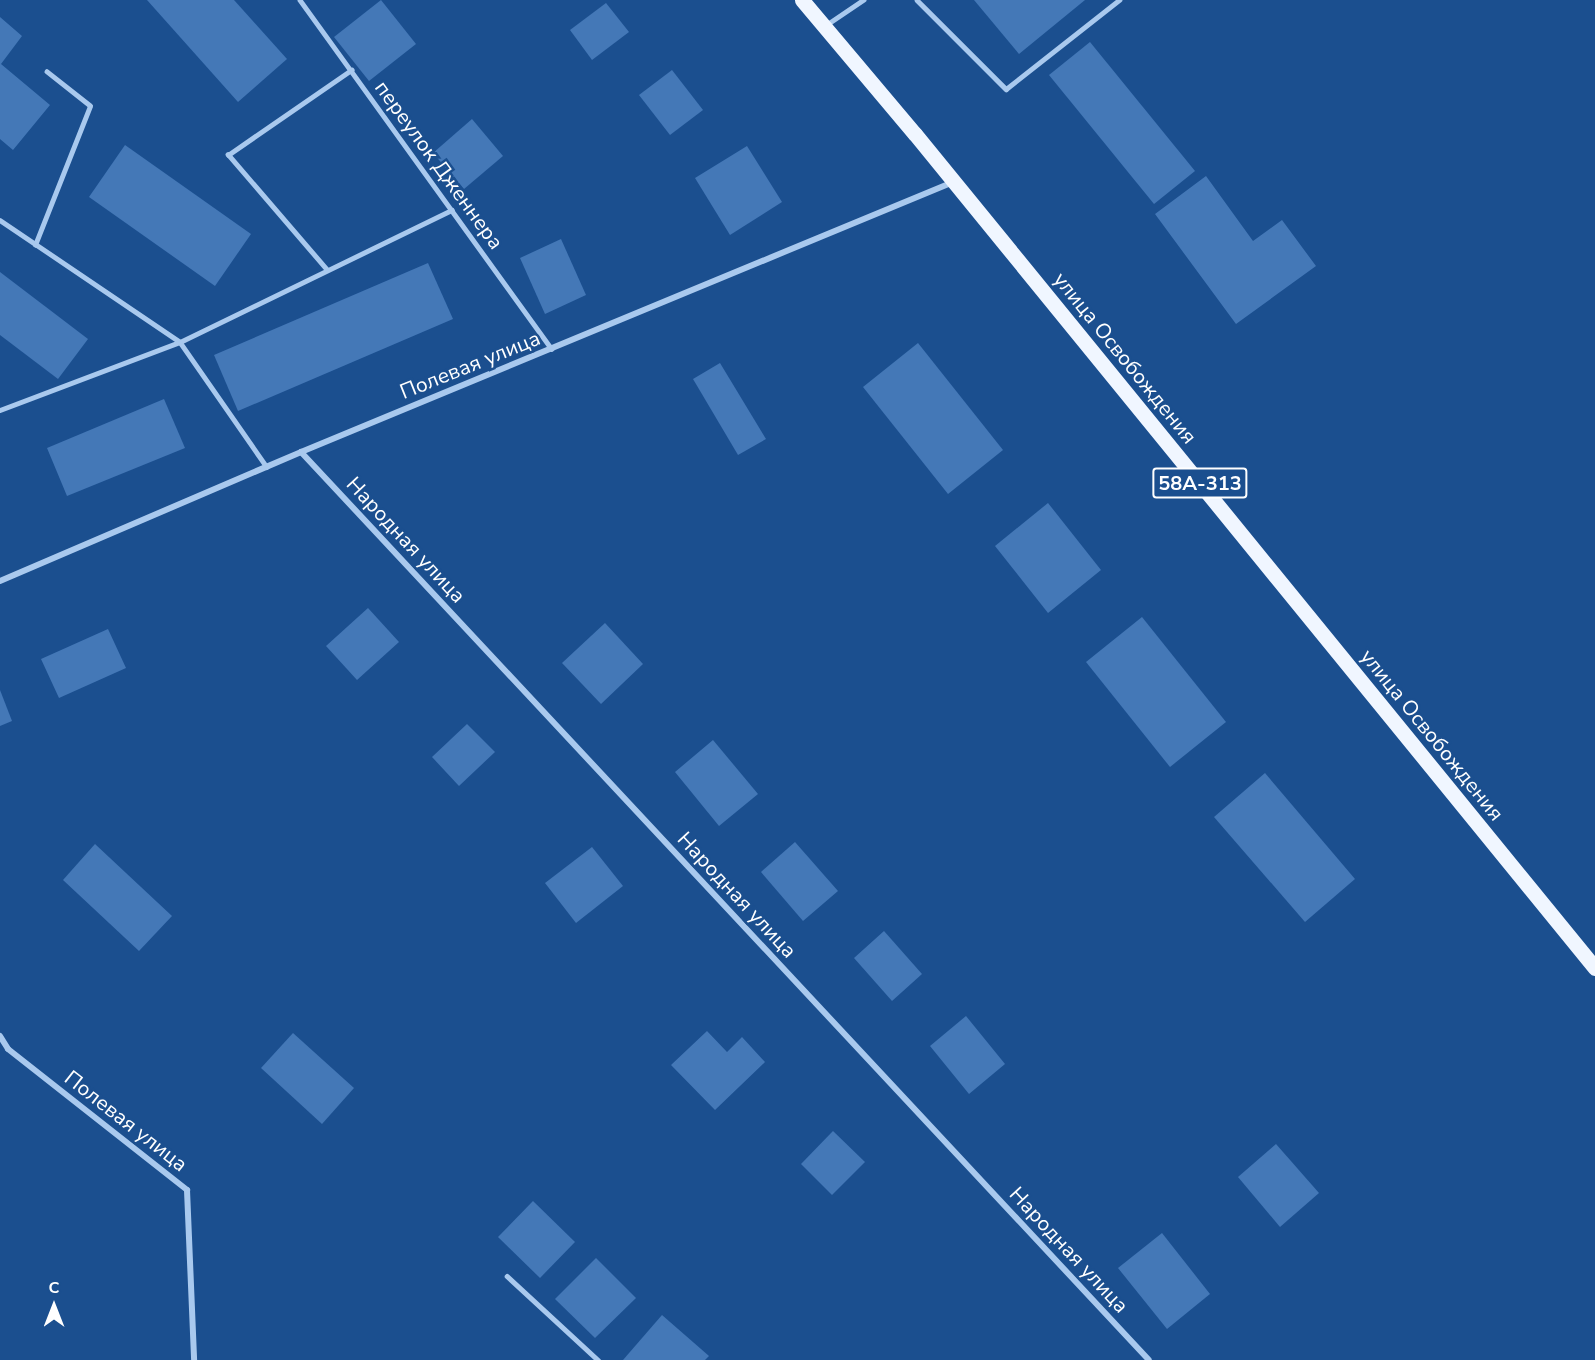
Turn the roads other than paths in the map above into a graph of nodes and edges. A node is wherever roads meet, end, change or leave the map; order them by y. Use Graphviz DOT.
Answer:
graph roads {
  1 [pos="300,0"];
  2 [pos="802,0"];
  3 [pos="863,0"];
  4 [pos="917,0"];
  5 [pos="1119,0"];
  6 [pos="824,27"];
  7 [pos="351,70"];
  8 [pos="47,72"];
  9 [pos="954,182"];
  10 [pos="452,210"];
  11 [pos="0,220"];
  12 [pos="35,245"];
  13 [pos="327,270"];
  14 [pos="180,342"];
  15 [pos="552,349"];
  16 [pos="0,410"];
  17 [pos="301,452"];
  18 [pos="267,467"];
  19 [pos="0,581"];
  20 [pos="1595,968"];
  21 [pos="0,1036"];
  22 [pos="507,1276"];
  23 [pos="194,1360"];
  24 [pos="598,1360"];
  25 [pos="1149,1360"];
  1 -- 7 [label="lane, переулок Дженнера"];
  2 -- 6 [label="main road, улица Освобождения / 58А-313"];
  3 -- 6 [label="lane"];
  4 -- 5 [label="lane"];
  6 -- 9 [label="main road, улица Освобождения / 58А-313"];
  7 -- 10 [label="lane, переулок Дженнера"];
  7 -- 13 [label="lane"];
  8 -- 12 [label="lane"];
  9 -- 15 [label="street, Полевая улица"];
  9 -- 20 [label="main road, улица Освобождения / 58А-313"];
  10 -- 13 [label="lane"];
  10 -- 15 [label="lane, переулок Дженнера"];
  11 -- 12 [label="lane"];
  12 -- 14 [label="lane"];
  13 -- 14 [label="lane"];
  14 -- 16 [label="lane"];
  14 -- 18 [label="lane"];
  15 -- 17 [label="street, Полевая улица"];
  17 -- 18 [label="street, Полевая улица"];
  17 -- 25 [label="street, Народная улица"];
  18 -- 19 [label="street, Полевая улица"];
  21 -- 23 [label="street, Полевая улица"];
  22 -- 24 [label="lane"];
}
